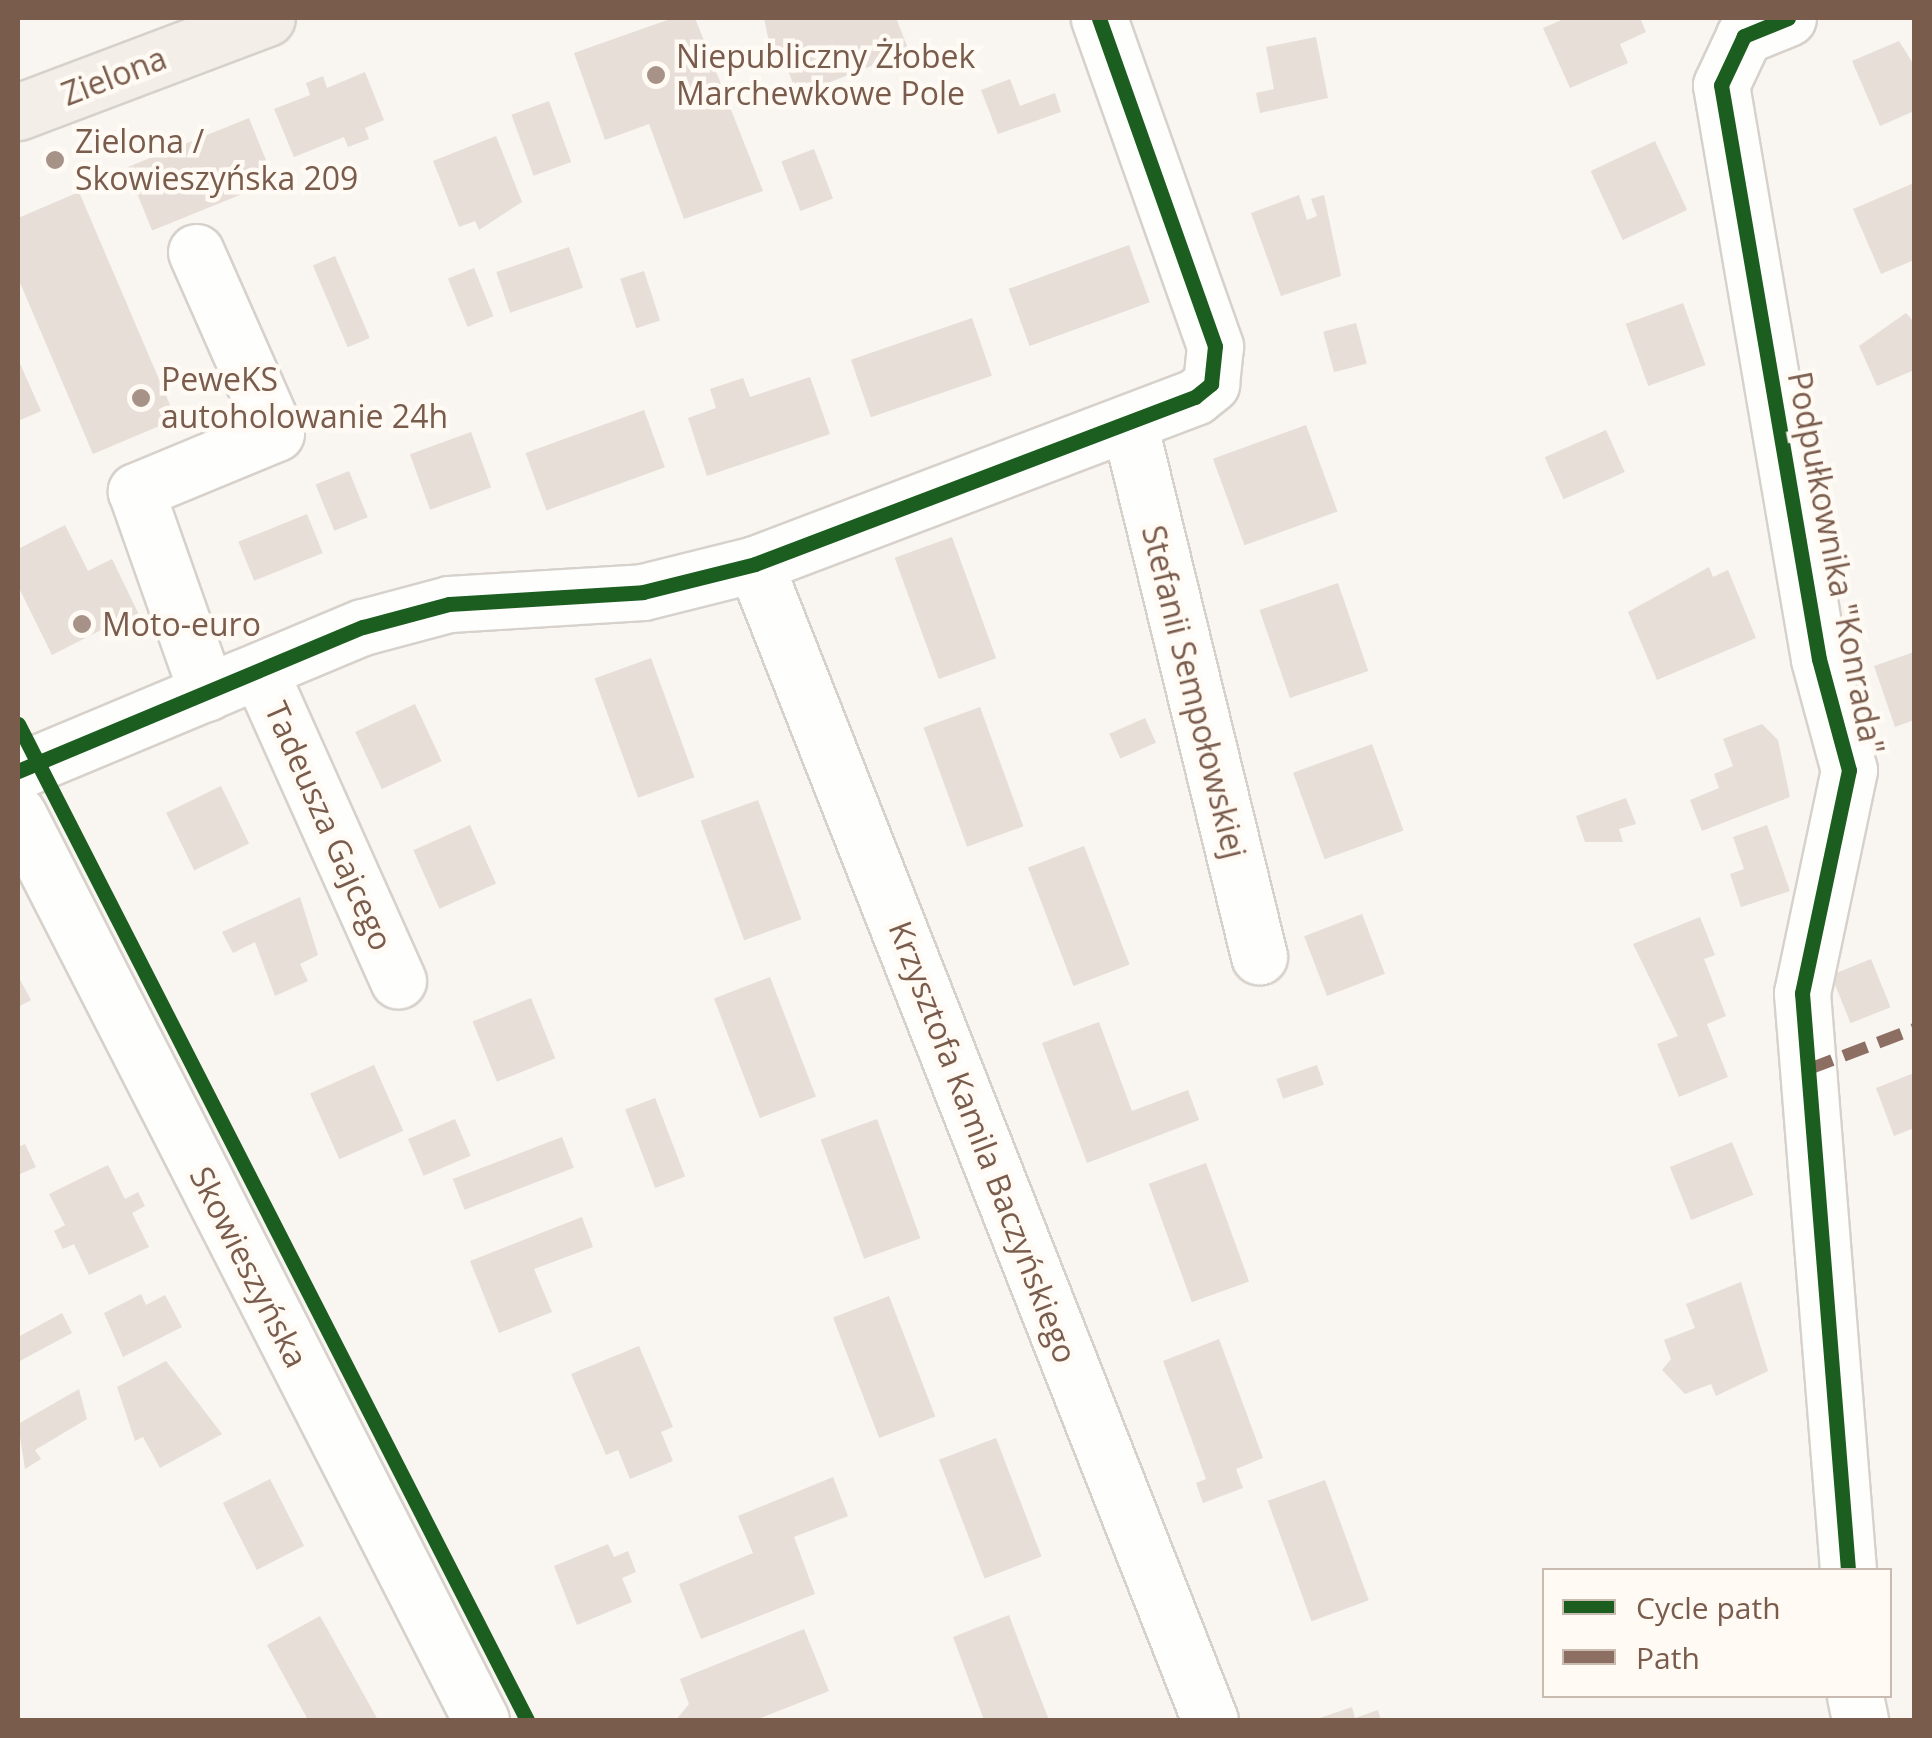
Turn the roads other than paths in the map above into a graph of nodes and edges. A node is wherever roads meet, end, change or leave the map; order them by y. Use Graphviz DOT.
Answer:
graph roads {
  1 [pos="267,18"];
  2 [pos="1099,18"];
  3 [pos="1788,18"];
  4 [pos="18,112"];
  5 [pos="196,252"];
  6 [pos="1130,427"];
  7 [pos="755,564"];
  8 [pos="260,672"];
  9 [pos="208,694"];
  10 [pos="18,772"];
  11 [pos="18,814"];
  12 [pos="1259,956"];
  13 [pos="398,980"];
  14 [pos="1848,1568"];
  15 [pos="481,1720"];
  16 [pos="1210,1720"];
  1 -- 4 [label="main road, Zielona"];
  2 -- 6 [label="street"];
  3 -- 14 [label="street, Podpułkownika \"Konrada\""];
  5 -- 9 [label="street"];
  6 -- 7 [label="street"];
  6 -- 12 [label="street, Stefanii Sempołowskiej"];
  7 -- 8 [label="street"];
  7 -- 16 [label="street, Krzysztofa Kamila Baczyńskiego"];
  8 -- 9 [label="street"];
  8 -- 13 [label="street, Tadeusza Gajcego"];
  9 -- 10 [label="street"];
  11 -- 15 [label="street, Skowieszyńska"];
}
